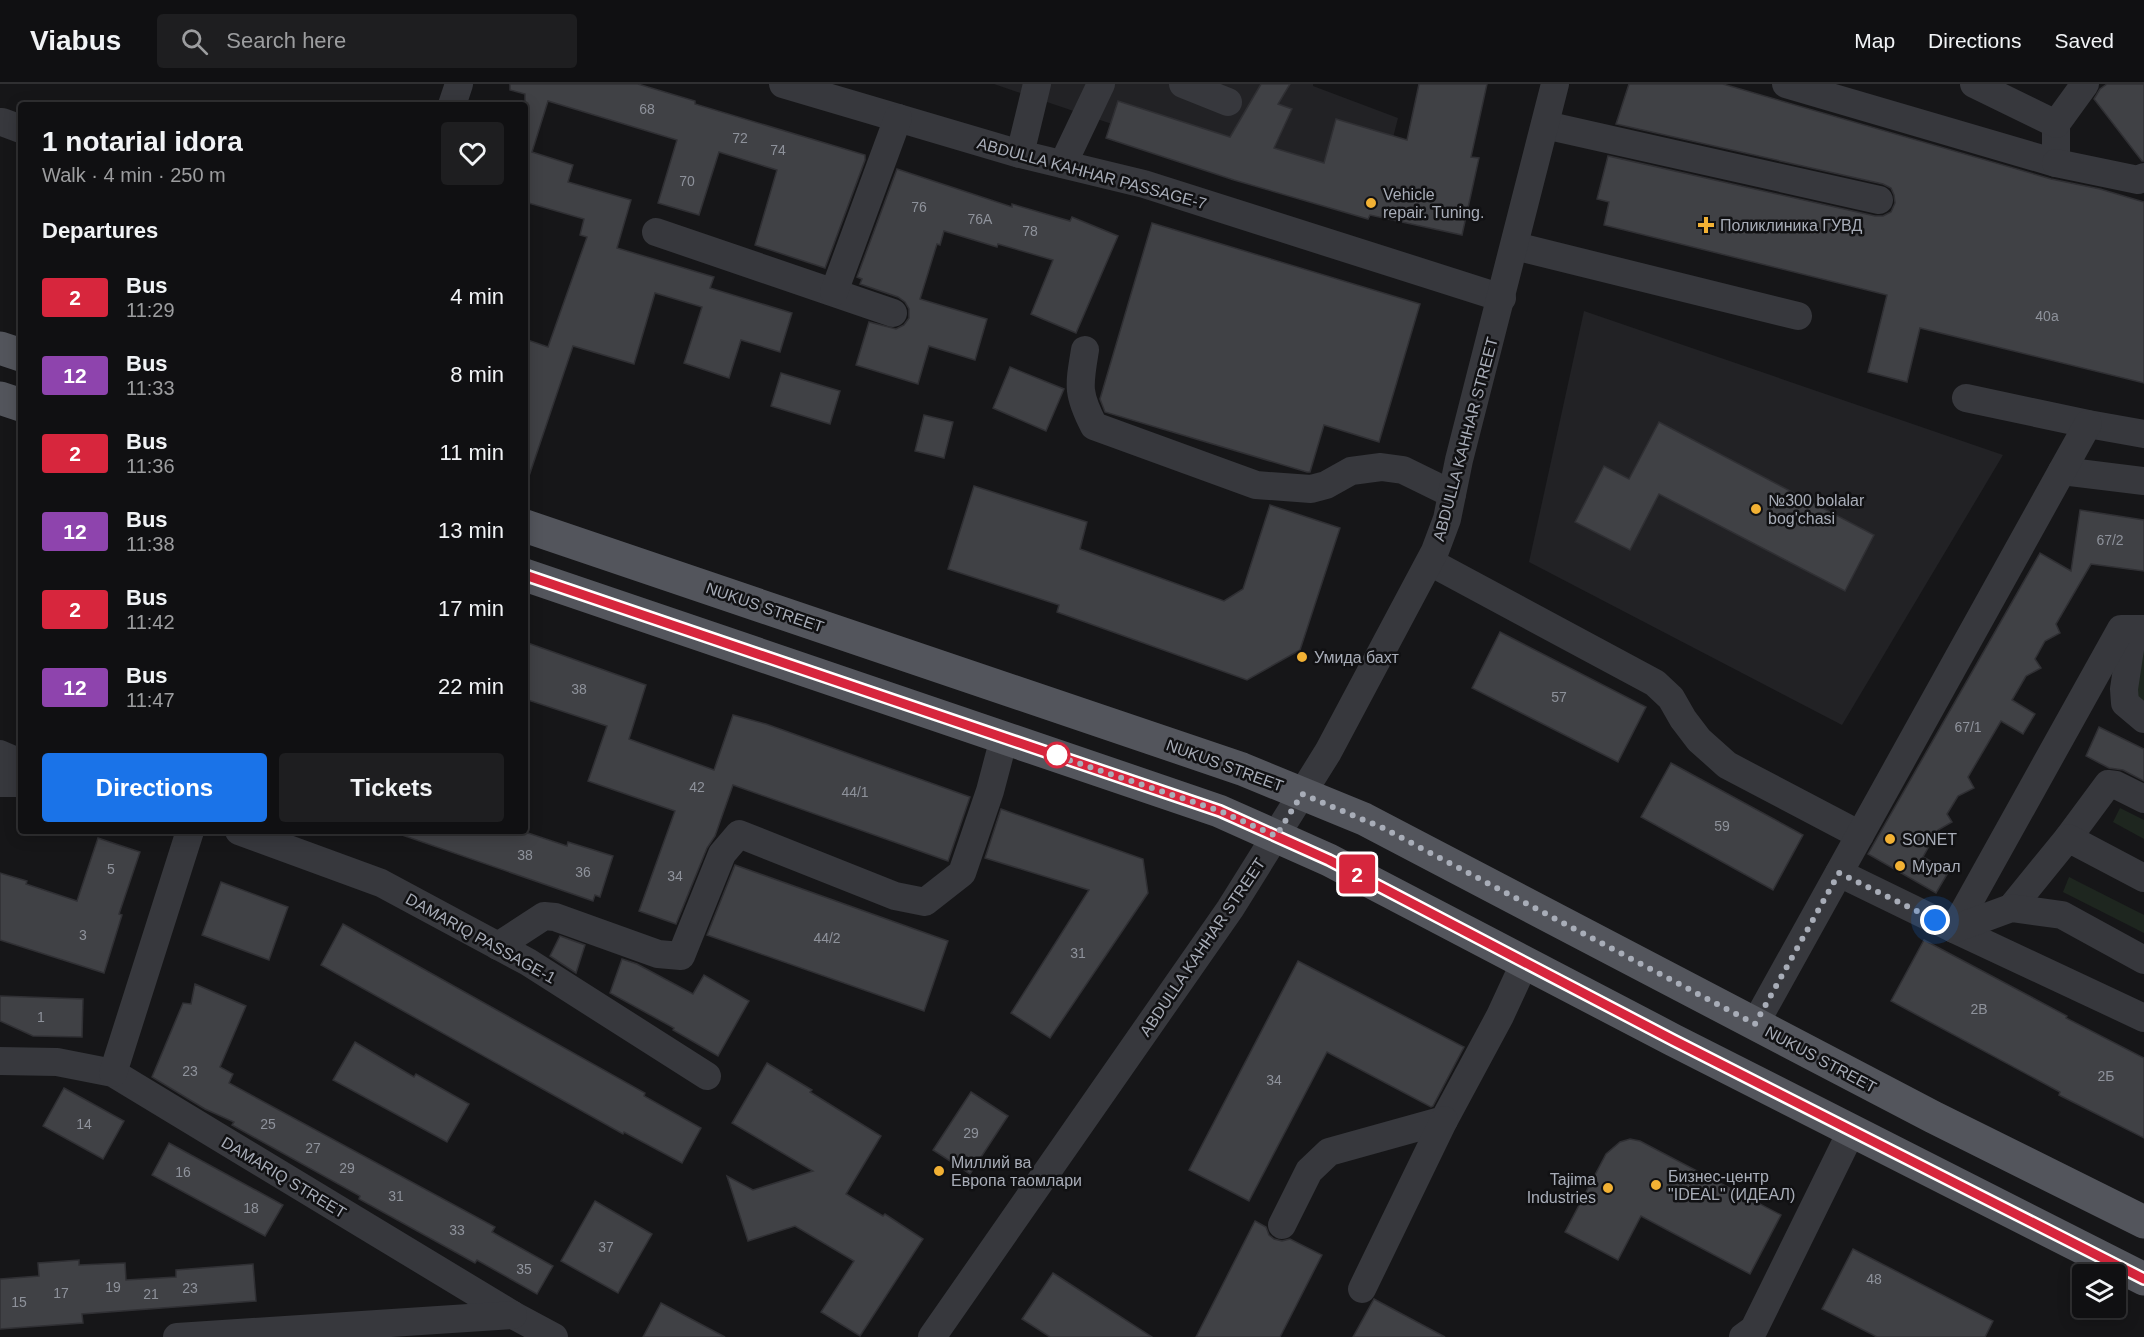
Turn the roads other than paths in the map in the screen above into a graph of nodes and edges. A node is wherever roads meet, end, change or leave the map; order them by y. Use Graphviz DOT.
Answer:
graph roads {
  1 [pos="459,84"];
  2 [pos="783,84"];
  3 [pos="1037,84"];
  4 [pos="1101,84"];
  5 [pos="1183,84"];
  6 [pos="1555,84"];
  7 [pos="1786,84"];
  8 [pos="1974,84"];
  9 [pos="2085,84"];
  10 [pos="453,102"];
  11 [pos="1228,102"];
  12 [pos="898,118"];
  13 [pos="1545,124"];
  14 [pos="2056,124"];
  15 [pos="1020,154"];
  16 [pos="2056,163"];
  17 [pos="1063,164"];
  18 [pos="2144,177"];
  19 [pos="1879,200"];
  20 [pos="656,232"];
  21 [pos="1515,246"];
  22 [pos="834,292"];
  23 [pos="1502,298"];
  24 [pos="893,313"];
  25 [pos="1798,315"];
  26 [pos="0,348"];
  27 [pos="1085,350"];
  28 [pos="18,354"];
  29 [pos="0,398"];
  30 [pos="1966,398"];
  31 [pos="18,404"];
  32 [pos="2088,424"];
  33 [pos="2144,434"];
  34 [pos="2062,471"];
  35 [pos="2144,481"];
  36 [pos="1452,494"];
  37 [pos="528,527"];
  38 [pos="1430,562"];
  39 [pos="528,576"];
  40 [pos="2139,629"];
  41 [pos="2144,719"];
  42 [pos="1004,738"];
  43 [pos="0,754"];
  44 [pos="18,762"];
  45 [pos="0,783"];
  46 [pos="18,783"];
  47 [pos="1302,794"];
  48 [pos="2144,799"];
  49 [pos="189,834"];
  50 [pos="247,834"];
  51 [pos="1860,835"];
  52 [pos="1276,836"];
  53 [pos="2068,838"];
  54 [pos="1839,873"];
  55 [pos="2144,878"];
  56 [pos="2011,908"];
  57 [pos="1954,929"];
  58 [pos="498,946"];
  59 [pos="2144,960"];
  60 [pos="1524,962"];
  61 [pos="2144,1018"];
  62 [pos="1755,1024"];
  63 [pos="0,1060"];
  64 [pos="113,1073"];
  65 [pos="707,1076"];
  66 [pos="1444,1120"];
  67 [pos="1852,1130"];
  68 [pos="2144,1222"];
  69 [pos="1282,1226"];
  70 [pos="2144,1279"];
  71 [pos="1362,1289"];
  72 [pos="513,1316"];
  73 [pos="1755,1334"];
  74 [pos="177,1337"];
  75 [pos="554,1337"];
  76 [pos="932,1337"];
  1 -- 10 [label="street"];
  2 -- 12 [label="street, ABDULLA KAHHAR PASSAGE-7"];
  3 -- 15 [label="street"];
  4 -- 17 [label="street"];
  5 -- 11 [label="street"];
  6 -- 13 [label="street, ABDULLA KAHHAR STREET"];
  7 -- 16 [label="street"];
  8 -- 14 [label="street"];
  9 -- 14 [label="street"];
  12 -- 15 [label="street, ABDULLA KAHHAR PASSAGE-7"];
  12 -- 22 [label="street"];
  13 -- 19 [label="street"];
  13 -- 21 [label="street, ABDULLA KAHHAR STREET"];
  14 -- 16 [label="street"];
  15 -- 17 [label="street, ABDULLA KAHHAR PASSAGE-7"];
  16 -- 18 [label="street"];
  17 -- 23 [label="street, ABDULLA KAHHAR PASSAGE-7"];
  20 -- 22 [label="street"];
  21 -- 23 [label="street, ABDULLA KAHHAR STREET"];
  21 -- 25 [label="street"];
  22 -- 24 [label="street"];
  23 -- 36 [label="street, ABDULLA KAHHAR STREET"];
  26 -- 28 [label="main road"];
  27 -- 36 [label="street"];
  29 -- 31 [label="main road"];
  30 -- 32 [label="street"];
  32 -- 33 [label="street"];
  32 -- 34 [label="street"];
  34 -- 35 [label="street"];
  34 -- 51 [label="street"];
  36 -- 38 [label="street, ABDULLA KAHHAR STREET"];
  37 -- 47 [label="main road, NUKUS STREET"];
  38 -- 47 [label="street, ABDULLA KAHHAR STREET"];
  38 -- 51 [label="street"];
  39 -- 42 [label="main road"];
  40 -- 41 [label="street"];
  40 -- 57 [label="street"];
  42 -- 52 [label="main road"];
  42 -- 58 [label="street"];
  43 -- 44 [label="street"];
  45 -- 46 [label="street"];
  47 -- 52 [label="street, ABDULLA KAHHAR STREET"];
  47 -- 62 [label="main road, NUKUS STREET"];
  48 -- 53 [label="street"];
  49 -- 64 [label="street"];
  50 -- 58 [label="street, DAMARIQ PASSAGE-1"];
  51 -- 54 [label="street"];
  52 -- 60 [label="main road"];
  52 -- 76 [label="street, ABDULLA KAHHAR STREET"];
  53 -- 55 [label="street"];
  53 -- 56 [label="street"];
  54 -- 57 [label="street"];
  54 -- 62 [label="street"];
  56 -- 57 [label="street"];
  56 -- 59 [label="street"];
  57 -- 61 [label="street"];
  58 -- 65 [label="street, DAMARIQ PASSAGE-1"];
  60 -- 66 [label="street"];
  60 -- 67 [label="main road"];
  62 -- 68 [label="main road, NUKUS STREET"];
  63 -- 64 [label="street, DAMARIQ STREET"];
  64 -- 72 [label="street, DAMARIQ STREET"];
  66 -- 69 [label="street"];
  66 -- 71 [label="street"];
  67 -- 70 [label="main road"];
  67 -- 73 [label="street"];
  72 -- 74 [label="street"];
  72 -- 75 [label="street, DAMARIQ STREET"];
}
